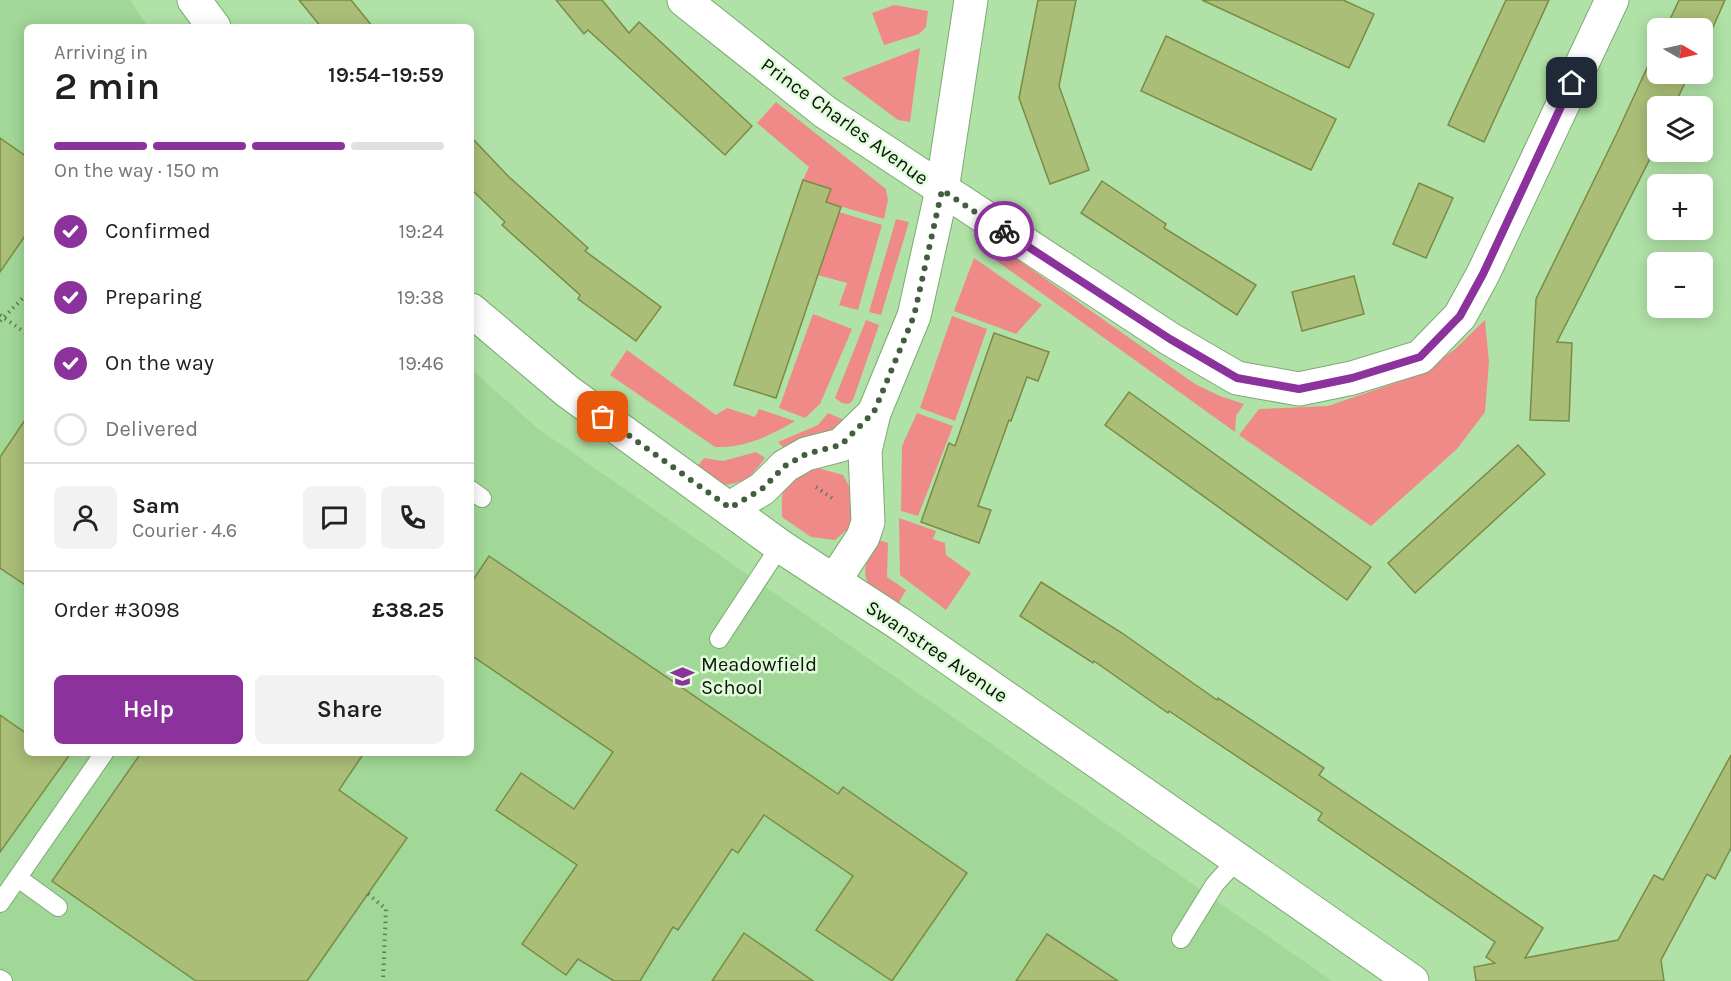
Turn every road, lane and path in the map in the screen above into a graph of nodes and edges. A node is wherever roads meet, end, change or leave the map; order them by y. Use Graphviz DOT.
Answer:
graph roads {
  1 [pos="194,0"];
  2 [pos="684,0"];
  3 [pos="971,0"];
  4 [pos="1612,0"];
  5 [pos="212,24"];
  6 [pos="942,190"];
  7 [pos="24,297"];
  8 [pos="1,318"];
  9 [pos="474,320"];
  10 [pos="24,332"];
  11 [pos="874,412"];
  12 [pos="785,466"];
  13 [pos="730,508"];
  14 [pos="868,522"];
  15 [pos="780,546"];
  16 [pos="834,581"];
  17 [pos="719,639"];
  18 [pos="102,756"];
  19 [pos="1238,859"];
  20 [pos="10,879"];
  21 [pos="368,894"];
  22 [pos="0,903"];
  23 [pos="58,907"];
  24 [pos="1181,939"];
  25 [pos="383,981"];
  26 [pos="1412,981"];
  1 -- 5 [label="street"];
  2 -- 6 [label="street, Prince Charles Avenue"];
  3 -- 6 [label="street"];
  4 -- 6 [label="street, Prince Charles Avenue"];
  6 -- 11 [label="street"];
  7 -- 8 [label="path"];
  8 -- 10 [label="path"];
  9 -- 13 [label="street, Swanstree Avenue"];
  11 -- 12 [label="street"];
  11 -- 14 [label="street"];
  12 -- 13 [label="street"];
  12 -- 14 [label="path"];
  13 -- 15 [label="street, Swanstree Avenue"];
  14 -- 16 [label="street"];
  15 -- 16 [label="street, Swanstree Avenue"];
  15 -- 17 [label="lane"];
  16 -- 19 [label="street, Swanstree Avenue"];
  18 -- 20 [label="lane"];
  19 -- 24 [label="lane"];
  19 -- 26 [label="street, Swanstree Avenue"];
  20 -- 22 [label="lane"];
  20 -- 23 [label="lane"];
  21 -- 25 [label="path"];
}
